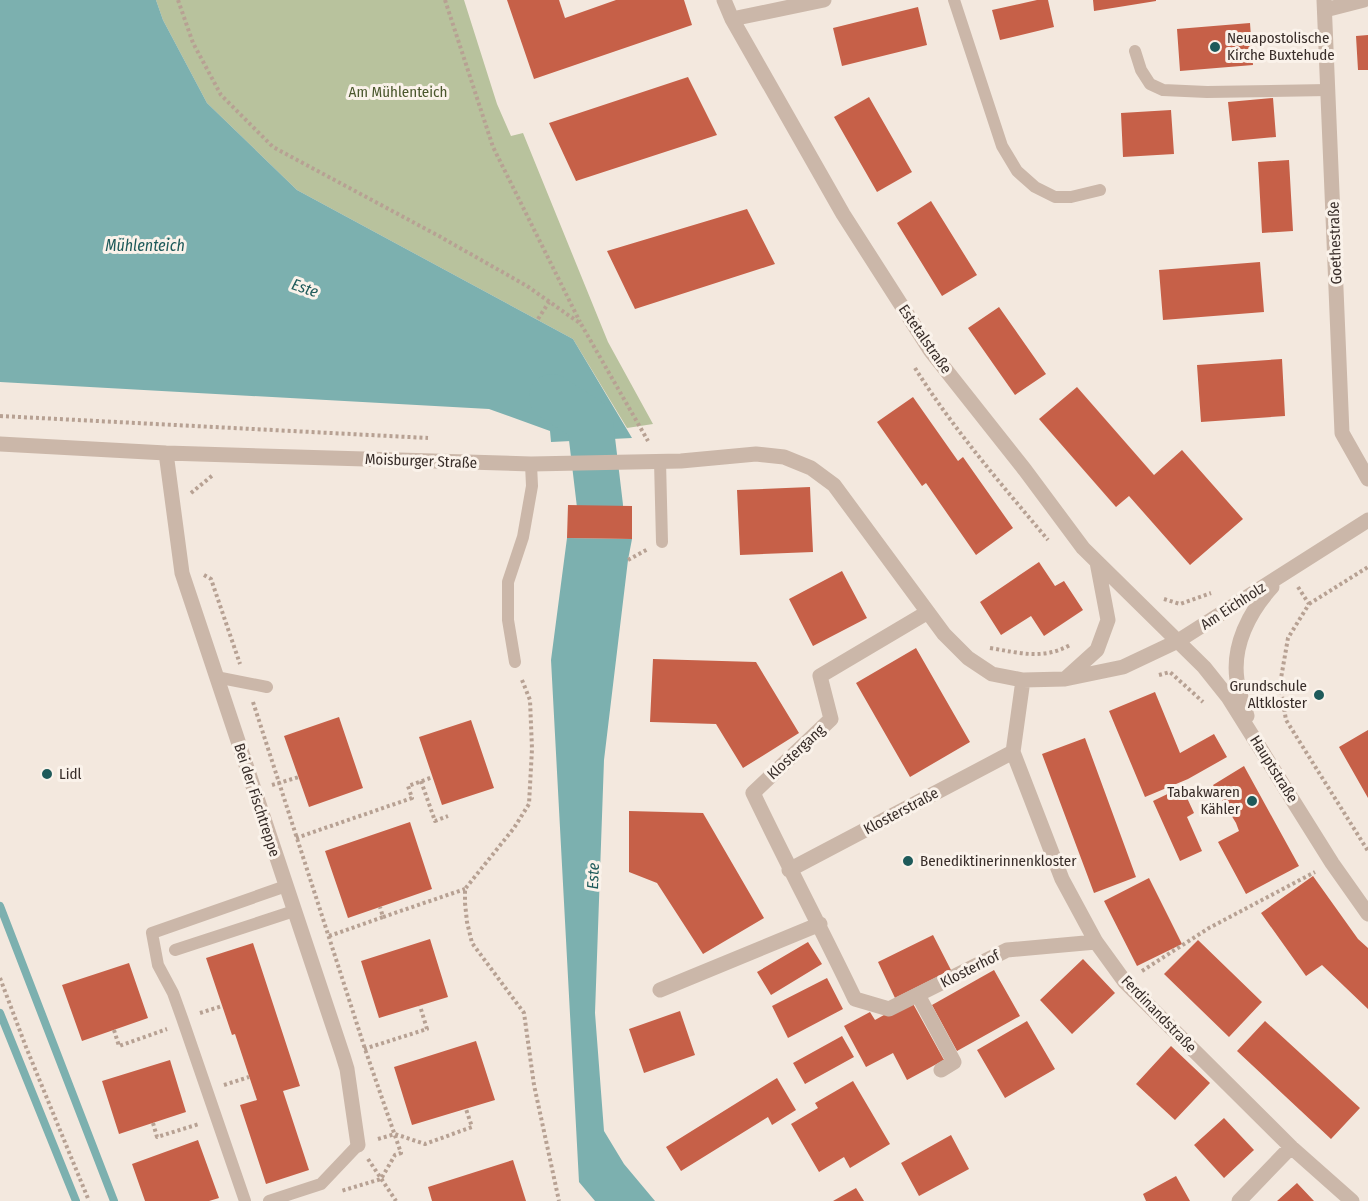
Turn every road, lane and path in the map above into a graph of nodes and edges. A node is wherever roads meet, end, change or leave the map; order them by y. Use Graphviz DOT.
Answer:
graph roads {
  1 [pos="178,0"];
  2 [pos="445,0"];
  3 [pos="724,0"];
  4 [pos="824,0"];
  5 [pos="954,0"];
  6 [pos="1364,0"];
  7 [pos="1324,5"];
  8 [pos="732,19"];
  9 [pos="1135,51"];
  10 [pos="1328,90"];
  11 [pos="1100,189"];
  12 [pos="549,302"];
  13 [pos="538,319"];
  14 [pos="581,324"];
  15 [pos="0,416"];
  16 [pos="440,439"];
  17 [pos="0,444"];
  18 [pos="166,453"];
  19 [pos="660,461"];
  20 [pos="531,464"];
  21 [pos="1368,479"];
  22 [pos="1368,520"];
  23 [pos="662,542"];
  24 [pos="1097,562"];
  25 [pos="1368,567"];
  26 [pos="1288,571"];
  27 [pos="1216,590"];
  28 [pos="1160,597"];
  29 [pos="1309,604"];
  30 [pos="928,612"];
  31 [pos="1178,641"];
  32 [pos="515,662"];
  33 [pos="216,677"];
  34 [pos="1065,678"];
  35 [pos="1023,680"];
  36 [pos="267,687"];
  37 [pos="1254,736"];
  38 [pos="1013,752"];
  39 [pos="433,777"];
  40 [pos="421,781"];
  41 [pos="448,816"];
  42 [pos="272,846"];
  43 [pos="1368,851"];
  44 [pos="1332,863"];
  45 [pos="789,870"];
  46 [pos="286,886"];
  47 [pos="465,889"];
  48 [pos="380,907"];
  49 [pos="294,911"];
  50 [pos="1368,913"];
  51 [pos="383,917"];
  52 [pos="820,924"];
  53 [pos="1096,942"];
  54 [pos="306,944"];
  55 [pos="175,950"];
  56 [pos="0,978"];
  57 [pos="1125,982"];
  58 [pos="660,990"];
  59 [pos="918,995"];
  60 [pos="420,1006"];
  61 [pos="184,1023"];
  62 [pos="114,1030"];
  63 [pos="343,1056"];
  64 [pos="941,1070"];
  65 [pos="249,1077"];
  66 [pos="207,1091"];
  67 [pos="466,1109"];
  68 [pos="216,1118"];
  69 [pos="153,1123"];
  70 [pos="358,1145"];
  71 [pos="1291,1147"];
  72 [pos="89,1201"];
  73 [pos="245,1201"];
  74 [pos="269,1201"];
  75 [pos="396,1201"];
  76 [pos="559,1201"];
  77 [pos="1239,1201"];
  78 [pos="1352,1201"];
  1 -- 12 [label="path"];
  2 -- 14 [label="path"];
  3 -- 8 [label="street, Estetalstraße"];
  4 -- 8 [label="street"];
  5 -- 11 [label="lane"];
  6 -- 7 [label="street"];
  7 -- 10 [label="street, Goethestraße"];
  8 -- 24 [label="street, Estetalstraße"];
  9 -- 10 [label="lane"];
  10 -- 21 [label="street, Goethestraße"];
  12 -- 13 [label="path"];
  12 -- 14 [label="path"];
  14 -- 19 [label="path"];
  15 -- 16 [label="path"];
  17 -- 18 [label="street, Moisburger Straße"];
  18 -- 20 [label="street, Moisburger Straße"];
  18 -- 33 [label="street, Bei der Fischtreppe"];
  19 -- 20 [label="street, Moisburger Straße"];
  19 -- 23 [label="lane"];
  19 -- 30 [label="street, Moisburger Straße"];
  20 -- 32 [label="lane"];
  22 -- 26 [label="street, Am Eichholz"];
  24 -- 31 [label="street, Estetalstraße"];
  24 -- 34 [label="street"];
  25 -- 29 [label="path"];
  26 -- 29 [label="path"];
  26 -- 31 [label="street, Am Eichholz"];
  26 -- 37 [label="street, Am Eichholz"];
  27 -- 28 [label="path"];
  29 -- 43 [label="path"];
  30 -- 35 [label="street"];
  30 -- 45 [label="street, Klostergang"];
  31 -- 34 [label="street"];
  31 -- 37 [label="street, Hauptstraße"];
  32 -- 47 [label="path"];
  33 -- 36 [label="lane"];
  33 -- 42 [label="street, Bei der Fischtreppe"];
  34 -- 35 [label="street"];
  35 -- 38 [label="street, Ferdinandstraße"];
  37 -- 44 [label="street, Hauptstraße"];
  38 -- 45 [label="street, Klosterstraße"];
  38 -- 53 [label="street, Ferdinandstraße"];
  39 -- 40 [label="path"];
  40 -- 41 [label="path"];
  40 -- 42 [label="path"];
  42 -- 46 [label="street, Bei der Fischtreppe"];
  44 -- 50 [label="street, Hauptstraße"];
  44 -- 57 [label="path"];
  45 -- 52 [label="street, Klosterhof"];
  46 -- 49 [label="street, Bei der Fischtreppe"];
  46 -- 61 [label="lane"];
  47 -- 51 [label="path"];
  47 -- 76 [label="path"];
  48 -- 51 [label="path"];
  49 -- 54 [label="street, Bei der Fischtreppe"];
  49 -- 55 [label="lane"];
  51 -- 54 [label="path"];
  52 -- 58 [label="street"];
  52 -- 59 [label="street, Klosterhof"];
  53 -- 57 [label="street, Ferdinandstraße"];
  53 -- 59 [label="street, Klosterhof"];
  54 -- 63 [label="street, Bei der Fischtreppe"];
  56 -- 72 [label="path"];
  57 -- 71 [label="street, Ferdinandstraße"];
  59 -- 64 [label="street"];
  60 -- 63 [label="path"];
  61 -- 62 [label="path"];
  61 -- 66 [label="lane"];
  63 -- 70 [label="street, Bei der Fischtreppe"];
  65 -- 66 [label="path"];
  66 -- 68 [label="lane"];
  67 -- 70 [label="path"];
  68 -- 69 [label="path"];
  68 -- 73 [label="lane"];
  70 -- 74 [label="lane"];
  70 -- 75 [label="path"];
  71 -- 77 [label="street"];
  71 -- 78 [label="street, Ferdinandstraße"];
}
